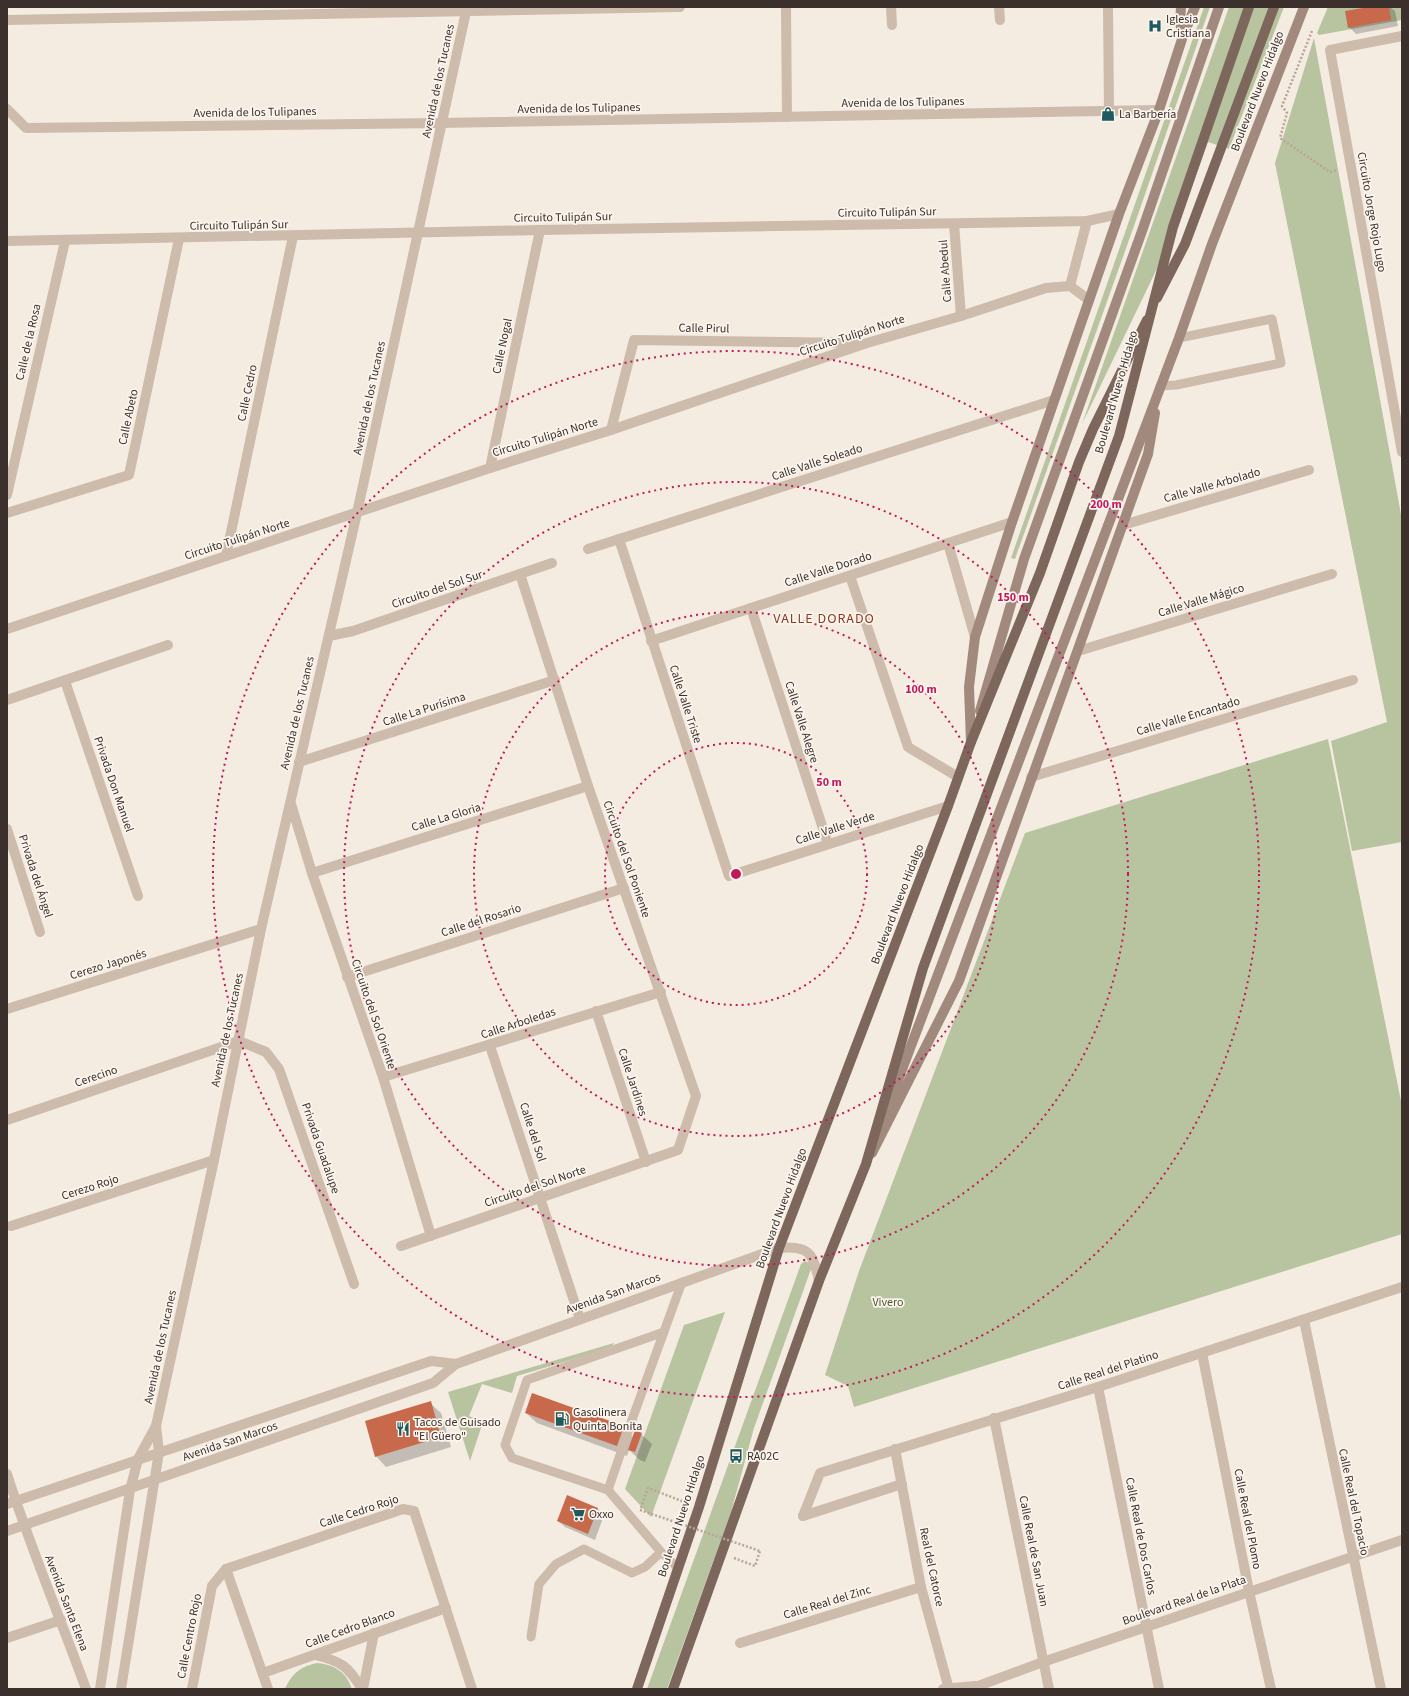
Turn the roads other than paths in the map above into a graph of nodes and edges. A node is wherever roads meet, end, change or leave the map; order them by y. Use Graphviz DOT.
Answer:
graph roads {
  1 [pos="680,7"];
  2 [pos="786,7"];
  3 [pos="891,7"];
  4 [pos="999,7"];
  5 [pos="1108,7"];
  6 [pos="1181,7"];
  7 [pos="1195,7"];
  8 [pos="1219,7"];
  9 [pos="1249,7"];
  10 [pos="1274,7"];
  11 [pos="1304,7"];
  12 [pos="466,9"];
  13 [pos="174,11"];
  14 [pos="7,20"];
  15 [pos="1000,20"];
  16 [pos="892,25"];
  17 [pos="1183,36"];
  18 [pos="1402,36"];
  19 [pos="7,109"];
  20 [pos="1159,110"];
  21 [pos="1108,112"];
  22 [pos="787,117"];
  23 [pos="441,123"];
  24 [pos="1119,214"];
  25 [pos="1088,221"];
  26 [pos="954,224"];
  27 [pos="540,230"];
  28 [pos="419,234"];
  29 [pos="293,236"];
  30 [pos="179,239"];
  31 [pos="7,241"];
  32 [pos="65,241"];
  33 [pos="1070,286"];
  34 [pos="1089,300"];
  35 [pos="961,316"];
  36 [pos="1179,338"];
  37 [pos="866,343"];
  38 [pos="1160,386"];
  39 [pos="1054,400"];
  40 [pos="1399,419"];
  41 [pos="611,430"];
  42 [pos="1401,445"];
  43 [pos="490,468"];
  44 [pos="1309,470"];
  45 [pos="7,495"];
  46 [pos="7,513"];
  47 [pos="357,513"];
  48 [pos="1012,522"];
  49 [pos="1123,525"];
  50 [pos="619,539"];
  51 [pos="948,543"];
  52 [pos="588,549"];
  53 [pos="226,556"];
  54 [pos="552,563"];
  55 [pos="520,574"];
  56 [pos="1332,574"];
  57 [pos="850,576"];
  58 [pos="751,608"];
  59 [pos="7,629"];
  60 [pos="329,636"];
  61 [pos="975,637"];
  62 [pos="651,640"];
  63 [pos="168,645"];
  64 [pos="1078,651"];
  65 [pos="556,680"];
  66 [pos="1353,680"];
  67 [pos="65,681"];
  68 [pos="7,700"];
  69 [pos="971,742"];
  70 [pos="300,762"];
  71 [pos="958,777"];
  72 [pos="1031,777"];
  73 [pos="588,786"];
  74 [pos="290,802"];
  75 [pos="948,806"];
  76 [pos="7,829"];
  77 [pos="828,844"];
  78 [pos="312,873"];
  79 [pos="729,876"];
  80 [pos="624,888"];
  81 [pos="138,896"];
  82 [pos="261,929"];
  83 [pos="40,932"];
  84 [pos="347,977"];
  85 [pos="661,992"];
  86 [pos="7,1009"];
  87 [pos="596,1011"];
  88 [pos="239,1041"];
  89 [pos="490,1046"];
  90 [pos="383,1077"];
  91 [pos="7,1120"];
  92 [pos="678,1150"];
  93 [pos="214,1160"];
  94 [pos="646,1162"];
  95 [pos="866,1164"];
  96 [pos="541,1197"];
  97 [pos="11,1226"];
  98 [pos="431,1236"];
  99 [pos="401,1246"];
  100 [pos="779,1248"];
  101 [pos="819,1281"];
  102 [pos="682,1282"];
  103 [pos="354,1284"];
  104 [pos="1402,1287"];
  105 [pos="580,1319"];
  106 [pos="1304,1320"];
  107 [pos="664,1332"];
  108 [pos="1202,1353"];
  109 [pos="456,1364"];
  110 [pos="1098,1387"];
  111 [pos="994,1418"];
  112 [pos="156,1426"];
  113 [pos="895,1449"];
  114 [pos="159,1452"];
  115 [pos="138,1459"];
  116 [pos="7,1474"];
  117 [pos="154,1481"];
  118 [pos="902,1484"];
  119 [pos="130,1490"];
  120 [pos="608,1490"];
  121 [pos="11,1503"];
  122 [pos="24,1526"];
  123 [pos="7,1531"];
  124 [pos="1402,1540"];
  125 [pos="660,1552"];
  126 [pos="1352,1556"];
  127 [pos="678,1568"];
  128 [pos="226,1569"];
  129 [pos="921,1587"];
  130 [pos="1249,1591"];
  131 [pos="446,1608"];
  132 [pos="61,1620"];
  133 [pos="1146,1626"];
  134 [pos="374,1633"];
  135 [pos="531,1637"];
  136 [pos="7,1638"];
  137 [pos="740,1643"];
  138 [pos="314,1655"];
  139 [pos="1043,1662"];
  140 [pos="263,1673"];
  141 [pos="972,1687"];
  142 [pos="946,1688"];
  143 [pos="86,1689"];
  144 [pos="100,1689"];
  145 [pos="122,1689"];
  146 [pos="192,1689"];
  147 [pos="268,1689"];
  148 [pos="363,1689"];
  149 [pos="472,1689"];
  150 [pos="637,1689"];
  151 [pos="673,1689"];
  152 [pos="1049,1689"];
  153 [pos="1159,1689"];
  154 [pos="1271,1689"];
  155 [pos="1381,1689"];
  1 -- 12 [label="street"];
  2 -- 22 [label="street"];
  3 -- 16 [label="street"];
  4 -- 15 [label="street"];
  5 -- 21 [label="street"];
  6 -- 17 [label="main road"];
  7 -- 17 [label="main road"];
  8 -- 69 [label="main road, Boulevard Nuevo Hidalgo"];
  9 -- 95 [label="main road, Boulevard Nuevo Hidalgo, bridge"];
  10 -- 69 [label="main road, Boulevard Nuevo Hidalgo"];
  11 -- 36 [label="main road, Boulevard Nuevo Hidalgo"];
  12 -- 13 [label="street"];
  12 -- 23 [label="street, Avenida de los Tucanes"];
  13 -- 14 [label="street"];
  17 -- 20 [label="main road"];
  18 -- 40 [label="street, Circuito Jorge Rojo Lugo"];
  19 -- 23 [label="street, Avenida de los Tulipanes"];
  20 -- 21 [label="street, Avenida de los Tulipanes"];
  20 -- 24 [label="main road"];
  21 -- 22 [label="street, Avenida de los Tulipanes"];
  22 -- 23 [label="street, Avenida de los Tulipanes"];
  23 -- 28 [label="street, Avenida de los Tucanes"];
  24 -- 25 [label="street, Circuito Tulipán Sur"];
  24 -- 34 [label="main road"];
  25 -- 26 [label="street, Circuito Tulipán Sur"];
  25 -- 33 [label="street"];
  26 -- 27 [label="street, Circuito Tulipán Sur"];
  26 -- 35 [label="street, Calle Abedul"];
  27 -- 28 [label="street, Circuito Tulipán Sur"];
  27 -- 43 [label="street, Calle Nogal"];
  28 -- 29 [label="street, Circuito Tulipán Sur"];
  28 -- 47 [label="street, Avenida de los Tucanes"];
  29 -- 30 [label="street, Circuito Tulipán Sur"];
  29 -- 53 [label="street, Calle Cedro"];
  30 -- 32 [label="street, Circuito Tulipán Sur"];
  30 -- 46 [label="street, Calle Abeto"];
  31 -- 32 [label="street, Circuito Tulipán Sur"];
  32 -- 45 [label="street, Calle de la Rosa"];
  33 -- 34 [label="street"];
  33 -- 35 [label="street, Circuito Tulipán Norte"];
  34 -- 39 [label="main road"];
  35 -- 37 [label="street, Circuito Tulipán Norte"];
  36 -- 38 [label="main road, Boulevard Nuevo Hidalgo"];
  36 -- 38 [label="lane"];
  37 -- 41 [label="street, Circuito Tulipán Norte"];
  37 -- 41 [label="street, Calle Pirul"];
  38 -- 49 [label="main road, Boulevard Nuevo Hidalgo"];
  38 -- 95 [label="main road, Boulevard Nuevo Hidalgo"];
  39 -- 48 [label="main road"];
  39 -- 50 [label="street, Calle Valle Soleado"];
  40 -- 42 [label="street, Circuito Jorge Rojo Lugo"];
  41 -- 43 [label="street, Circuito Tulipán Norte"];
  43 -- 47 [label="street, Circuito Tulipán Norte"];
  44 -- 49 [label="street, Calle Valle Arbolado"];
  47 -- 53 [label="street, Circuito Tulipán Norte"];
  47 -- 60 [label="street, Avenida de los Tucanes"];
  48 -- 51 [label="street, Calle Valle Dorado"];
  48 -- 61 [label="main road"];
  49 -- 64 [label="main road, Boulevard Nuevo Hidalgo"];
  50 -- 52 [label="street, Calle Valle Soleado"];
  50 -- 62 [label="street, Calle Valle Triste"];
  51 -- 57 [label="street, Calle Valle Dorado"];
  51 -- 61 [label="street"];
  53 -- 59 [label="street, Circuito Tulipán Norte"];
  54 -- 55 [label="street, Circuito del Sol Sur"];
  55 -- 60 [label="street, Circuito del Sol Sur"];
  55 -- 65 [label="street, Circuito del Sol Poniente"];
  56 -- 64 [label="street, Calle Valle Mágico"];
  57 -- 58 [label="street, Calle Valle Dorado"];
  57 -- 71 [label="street"];
  58 -- 62 [label="street, Calle Valle Dorado"];
  58 -- 77 [label="street, Calle Valle Alegre"];
  60 -- 70 [label="street, Avenida de los Tucanes"];
  61 -- 69 [label="main road"];
  62 -- 79 [label="street, Calle Valle Triste"];
  63 -- 67 [label="street"];
  64 -- 72 [label="main road, Boulevard Nuevo Hidalgo"];
  65 -- 70 [label="street, Calle La Purísima"];
  65 -- 73 [label="street, Circuito del Sol Poniente"];
  66 -- 72 [label="street, Calle Valle Encantado"];
  67 -- 68 [label="street"];
  67 -- 81 [label="street, Privada Don Manuel"];
  69 -- 71 [label="main road, Boulevard Nuevo Hidalgo"];
  70 -- 74 [label="street, Avenida de los Tucanes"];
  71 -- 75 [label="main road, Boulevard Nuevo Hidalgo"];
  72 -- 95 [label="main road, Boulevard Nuevo Hidalgo"];
  73 -- 78 [label="street, Calle La Gloria"];
  73 -- 80 [label="street, Circuito del Sol Poniente"];
  74 -- 78 [label="street, Circuito del Sol Oriente"];
  74 -- 82 [label="street, Avenida de los Tucanes"];
  75 -- 77 [label="street, Calle Valle Verde"];
  75 -- 100 [label="main road, Boulevard Nuevo Hidalgo"];
  76 -- 83 [label="street, Privada del Ángel"];
  77 -- 79 [label="street, Calle Valle Verde"];
  78 -- 84 [label="street, Circuito del Sol Oriente"];
  80 -- 84 [label="street, Calle del Rosario"];
  80 -- 85 [label="street, Circuito del Sol Poniente"];
  82 -- 86 [label="street, Cerezo Japonés"];
  82 -- 88 [label="street, Avenida de los Tucanes"];
  84 -- 90 [label="street, Circuito del Sol Oriente"];
  85 -- 87 [label="street, Calle Arboledas"];
  85 -- 92 [label="street, Circuito del Sol Poniente"];
  87 -- 89 [label="street, Calle Arboledas"];
  87 -- 94 [label="street, Calle Jardines"];
  88 -- 91 [label="street, Cerecino"];
  88 -- 93 [label="street, Avenida de los Tucanes"];
  88 -- 103 [label="street, Privada Guadalupe"];
  89 -- 90 [label="street, Calle Arboledas"];
  89 -- 96 [label="street, Calle del Sol"];
  90 -- 98 [label="street, Circuito del Sol Oriente"];
  92 -- 94 [label="street, Circuito del Sol Norte"];
  93 -- 97 [label="street, Cerezo Rojo"];
  93 -- 112 [label="street, Avenida de los Tucanes"];
  94 -- 96 [label="street, Circuito del Sol Norte"];
  95 -- 101 [label="main road, Boulevard Nuevo Hidalgo"];
  96 -- 98 [label="street, Circuito del Sol Norte"];
  96 -- 105 [label="street, Calle del Sol"];
  98 -- 99 [label="street, Circuito del Sol Norte"];
  100 -- 101 [label="street, Avenida San Marcos"];
  100 -- 102 [label="street, Avenida San Marcos"];
  100 -- 127 [label="main road, Boulevard Nuevo Hidalgo"];
  101 -- 151 [label="main road, Boulevard Nuevo Hidalgo"];
  102 -- 105 [label="street, Avenida San Marcos"];
  102 -- 107 [label="lane"];
  104 -- 106 [label="street, Calle Real del Platino"];
  105 -- 109 [label="street, Avenida San Marcos"];
  106 -- 108 [label="street, Calle Real del Platino"];
  106 -- 126 [label="street, Calle Real del Topacio"];
  107 -- 120 [label="lane"];
  107 -- 120 [label="lane"];
  108 -- 110 [label="street, Calle Real del Platino"];
  108 -- 130 [label="street, Calle Real del Plomo"];
  109 -- 114 [label="street, Avenida San Marcos"];
  109 -- 117 [label="street, Avenida San Marcos"];
  110 -- 111 [label="street, Calle Real del Platino"];
  110 -- 133 [label="street, Calle Real de Dos Carlos"];
  111 -- 113 [label="street, Calle Real del Platino"];
  111 -- 139 [label="street, Calle Real de San Juan"];
  112 -- 114 [label="street, Avenida de los Tucanes"];
  112 -- 115 [label="street, Avenida de los Tucanes"];
  113 -- 118 [label="street, Real del Catorce"];
  113 -- 118 [label="street, Calle Real del Platino"];
  114 -- 115 [label="street, Avenida San Marcos"];
  114 -- 117 [label="street, Avenida de los Tucanes"];
  115 -- 119 [label="street, Avenida de los Tucanes"];
  115 -- 121 [label="street, Avenida San Marcos"];
  116 -- 121 [label="street, Avenida Santa Elena"];
  117 -- 119 [label="street, Avenida San Marcos"];
  117 -- 145 [label="street, Avenida de los Tucanes"];
  118 -- 129 [label="street, Real del Catorce"];
  119 -- 122 [label="street, Avenida San Marcos"];
  119 -- 144 [label="street, Avenida de los Tucanes"];
  120 -- 125 [label="lane"];
  121 -- 122 [label="street, Avenida Santa Elena"];
  122 -- 123 [label="street, Avenida San Marcos"];
  122 -- 132 [label="street, Avenida Santa Elena"];
  124 -- 126 [label="street, Boulevard Real de la Plata"];
  125 -- 127 [label="lane"];
  125 -- 135 [label="lane"];
  126 -- 130 [label="street, Boulevard Real de la Plata"];
  126 -- 155 [label="street, Calle Real del Topacio"];
  127 -- 150 [label="main road, Boulevard Nuevo Hidalgo"];
  128 -- 131 [label="street, Calle Cedro Rojo"];
  128 -- 140 [label="street"];
  128 -- 146 [label="street, Calle Centro Rojo"];
  129 -- 137 [label="street, Calle Real del Zinc"];
  129 -- 142 [label="street, Real del Catorce"];
  130 -- 133 [label="street, Boulevard Real de la Plata"];
  130 -- 154 [label="street, Calle Real del Plomo"];
  131 -- 134 [label="street, Calle Cedro Blanco"];
  131 -- 149 [label="street, Calle Cedro Rojo"];
  132 -- 136 [label="street"];
  132 -- 143 [label="street, Avenida Santa Elena"];
  133 -- 139 [label="street, Boulevard Real de la Plata"];
  133 -- 153 [label="street, Calle Real de Dos Carlos"];
  134 -- 138 [label="street, Calle Cedro Blanco"];
  134 -- 148 [label="street"];
  138 -- 140 [label="street, Calle Cedro Blanco"];
  138 -- 148 [label="street"];
  139 -- 141 [label="street, Boulevard Real de la Plata"];
  139 -- 152 [label="street, Calle Real de San Juan"];
  140 -- 147 [label="street"];
  141 -- 142 [label="street, Boulevard Real de la Plata"];
}
